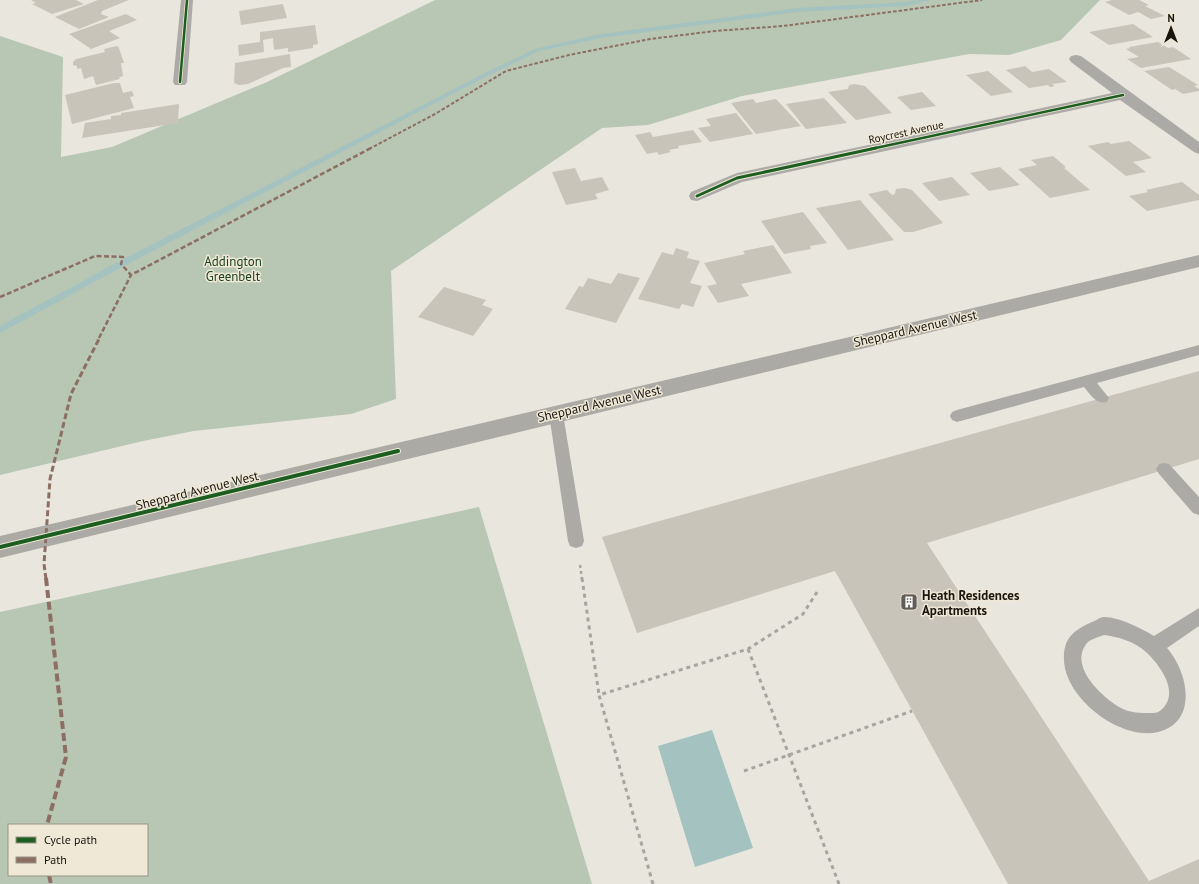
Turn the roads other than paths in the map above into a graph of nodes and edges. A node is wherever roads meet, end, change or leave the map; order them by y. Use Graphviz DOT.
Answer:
graph roads {
  1 [pos="187,0"];
  2 [pos="1076,59"];
  3 [pos="180,82"];
  4 [pos="1123,95"];
  5 [pos="1199,149"];
  6 [pos="696,196"];
  7 [pos="1199,261"];
  8 [pos="1199,350"];
  9 [pos="1087,381"];
  10 [pos="1102,398"];
  11 [pos="556,414"];
  12 [pos="957,416"];
  13 [pos="1164,469"];
  14 [pos="1199,508"];
  15 [pos="576,541"];
  16 [pos="0,547"];
  17 [pos="1199,616"];
  18 [pos="1153,647"];
  1 -- 3 [label="street"];
  2 -- 4 [label="street"];
  4 -- 5 [label="street"];
  4 -- 6 [label="street, Roycrest Avenue"];
  7 -- 11 [label="main road, Sheppard Avenue West"];
  8 -- 9 [label="lane"];
  9 -- 10 [label="lane"];
  9 -- 12 [label="lane"];
  11 -- 15 [label="lane"];
  11 -- 16 [label="main road, Sheppard Avenue West"];
  13 -- 14 [label="lane"];
  17 -- 18 [label="lane"];
  18 -- 18 [label="lane"];
}
